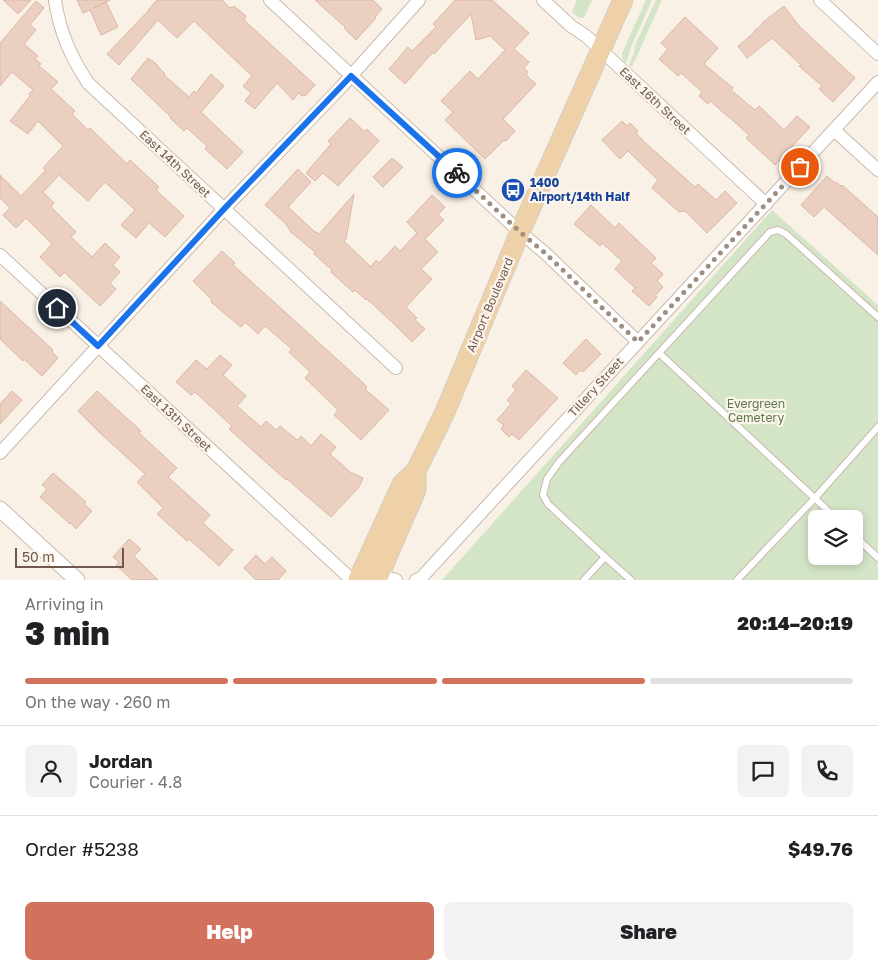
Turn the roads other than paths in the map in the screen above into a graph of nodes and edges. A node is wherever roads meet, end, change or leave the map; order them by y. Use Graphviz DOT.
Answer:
graph roads {
  1 [pos="55,0"];
  2 [pos="270,0"];
  3 [pos="419,0"];
  4 [pos="543,0"];
  5 [pos="623,0"];
  6 [pos="820,0"];
  7 [pos="600,50"];
  8 [pos="878,54"];
  9 [pos="351,76"];
  10 [pos="878,82"];
  11 [pos="834,130"];
  12 [pos="878,170"];
  13 [pos="766,204"];
  14 [pos="224,209"];
  15 [pos="520,232"];
  16 [pos="0,255"];
  17 [pos="878,317"];
  18 [pos="638,342"];
  19 [pos="98,346"];
  20 [pos="659,353"];
  21 [pos="396,368"];
  22 [pos="878,427"];
  23 [pos="0,453"];
  24 [pos="416,471"];
  25 [pos="815,498"];
  26 [pos="0,509"];
  27 [pos="828,510"];
  28 [pos="863,544"];
  29 [pos="605,557"];
  30 [pos="878,558"];
  31 [pos="384,578"];
  32 [pos="77,580"];
  33 [pos="352,580"];
  34 [pos="358,580"];
  35 [pos="416,580"];
  36 [pos="584,580"];
  37 [pos="631,580"];
  38 [pos="736,580"];
  1 -- 14 [label="street, East 14th Street"];
  2 -- 9 [label="street"];
  3 -- 9 [label="street"];
  4 -- 7 [label="street, East 16th Street"];
  5 -- 7 [label="main road, Airport Boulevard"];
  6 -- 8 [label="street"];
  7 -- 13 [label="street, East 16th Street"];
  7 -- 15 [label="main road, Airport Boulevard"];
  9 -- 14 [label="street"];
  9 -- 15 [label="street"];
  10 -- 11 [label="street, Tillery Street"];
  11 -- 12 [label="street"];
  11 -- 13 [label="street, Tillery Street"];
  13 -- 18 [label="street, Tillery Street"];
  14 -- 19 [label="street"];
  14 -- 21 [label="street, East 14th Street"];
  15 -- 18 [label="street"];
  15 -- 24 [label="main road, Airport Boulevard"];
  16 -- 19 [label="street, East 13th Street"];
  17 -- 20 [label="lane"];
  18 -- 35 [label="street, Tillery Street"];
  19 -- 23 [label="street"];
  19 -- 33 [label="street, East 13th Street"];
  20 -- 25 [label="lane"];
  20 -- 29 [label="lane"];
  22 -- 25 [label="lane"];
  24 -- 31 [label="main road, Airport Boulevard"];
  24 -- 34 [label="main road, Airport Boulevard"];
  25 -- 27 [label="lane"];
  25 -- 38 [label="lane"];
  26 -- 32 [label="street"];
  28 -- 30 [label="lane"];
  29 -- 36 [label="lane"];
  29 -- 37 [label="lane"];
}
